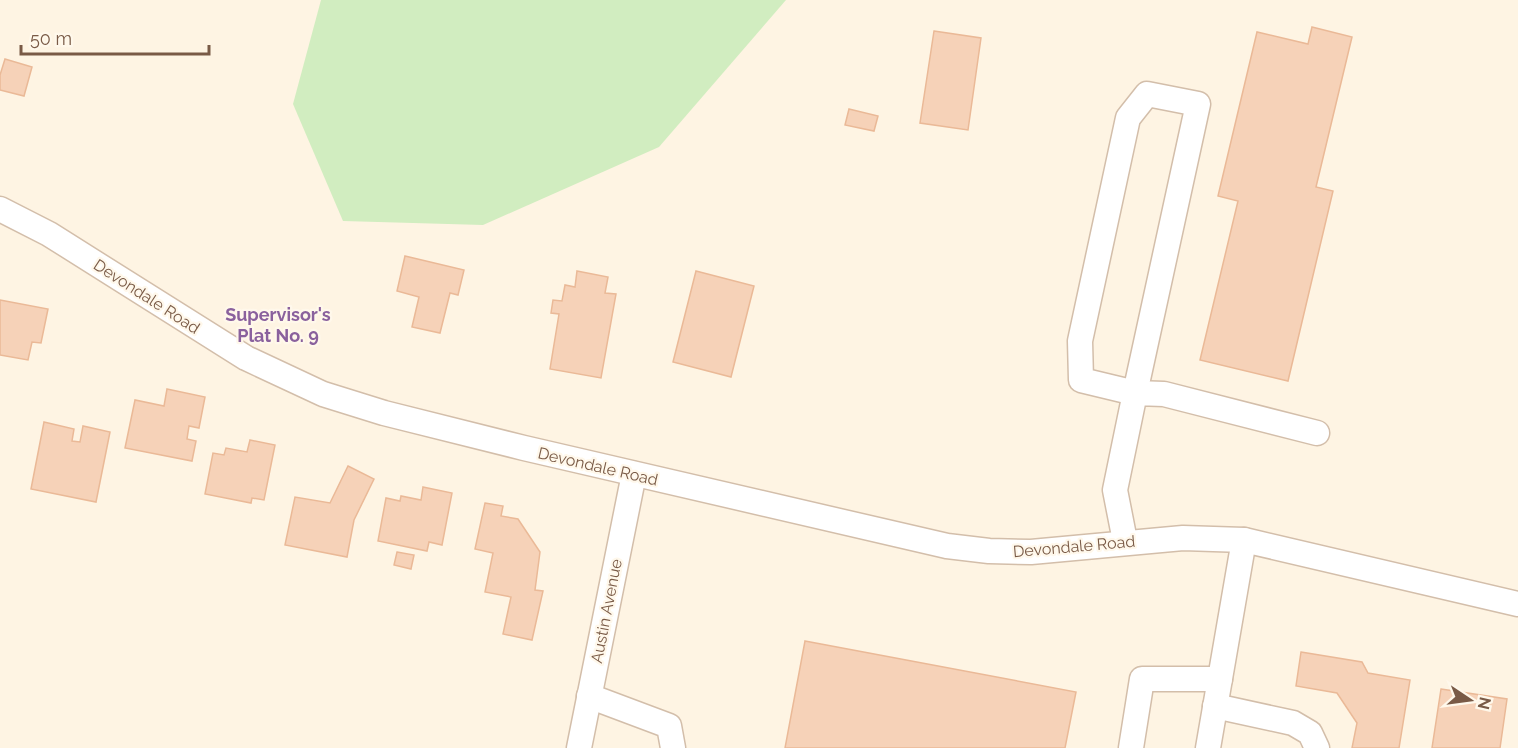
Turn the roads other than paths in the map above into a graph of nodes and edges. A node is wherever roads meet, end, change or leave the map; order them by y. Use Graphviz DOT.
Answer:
graph roads {
  1 [pos="0,209"];
  2 [pos="1135,393"];
  3 [pos="1317,433"];
  4 [pos="634,474"];
  5 [pos="1244,540"];
  6 [pos="1125,541"];
  7 [pos="1518,604"];
  8 [pos="1220,679"];
  9 [pos="589,696"];
  10 [pos="1215,706"];
  11 [pos="579,748"];
  12 [pos="673,748"];
  13 [pos="1131,748"];
  14 [pos="1208,748"];
  15 [pos="1317,748"];
  1 -- 4 [label="street, Devondale Road"];
  2 -- 2 [label="street"];
  2 -- 3 [label="street"];
  2 -- 6 [label="street"];
  4 -- 6 [label="street, Devondale Road"];
  4 -- 9 [label="street, Austin Avenue"];
  5 -- 6 [label="street, Devondale Road"];
  5 -- 7 [label="street, Devondale Road"];
  5 -- 8 [label="street"];
  8 -- 10 [label="street"];
  8 -- 13 [label="street"];
  9 -- 11 [label="street, Austin Avenue"];
  9 -- 12 [label="street"];
  10 -- 14 [label="street"];
  10 -- 15 [label="street"];
}
